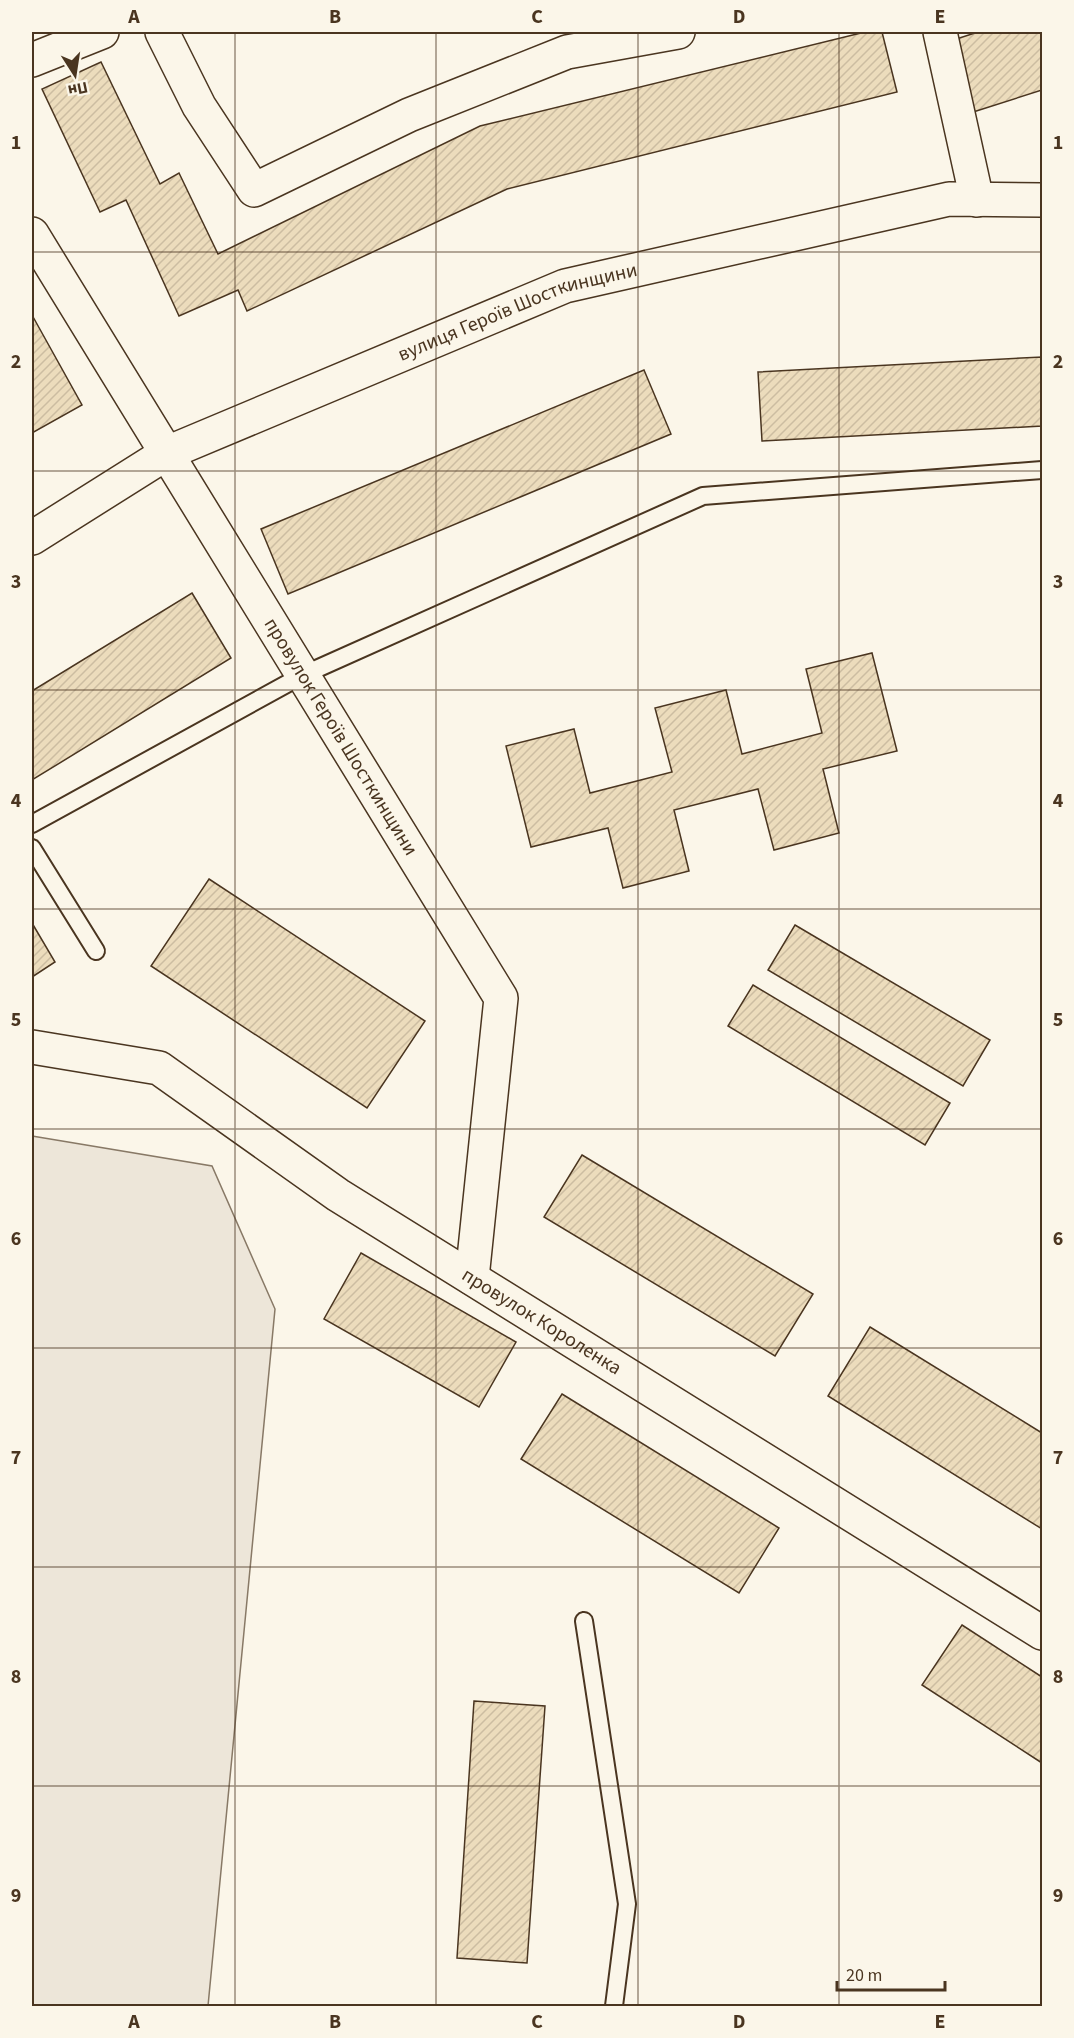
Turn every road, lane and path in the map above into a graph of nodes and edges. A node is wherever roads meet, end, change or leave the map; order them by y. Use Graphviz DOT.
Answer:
graph roads {
  1 [pos="102,32"];
  2 [pos="162,32"];
  3 [pos="678,32"];
  4 [pos="939,32"];
  5 [pos="32,60"];
  6 [pos="977,200"];
  7 [pos="1042,200"];
  8 [pos="32,234"];
  9 [pos="167,453"];
  10 [pos="1042,470"];
  11 [pos="32,538"];
  12 [pos="303,675"];
  13 [pos="32,824"];
  14 [pos="32,848"];
  15 [pos="96,951"];
  16 [pos="32,1047"];
  17 [pos="472,1278"];
  18 [pos="584,1621"];
  19 [pos="1042,1633"];
  20 [pos="614,2007"];
  1 -- 5 [label="street"];
  2 -- 3 [label="street"];
  4 -- 6 [label="street"];
  6 -- 7 [label="street, вулиця Героїв Шосткинщини"];
  6 -- 9 [label="street, вулиця Героїв Шосткинщини"];
  8 -- 9 [label="street, провулок Героїв Шосткинщини"];
  9 -- 11 [label="street, вулиця Героїв Шосткинщини"];
  9 -- 12 [label="street, провулок Героїв Шосткинщини"];
  10 -- 12 [label="lane"];
  12 -- 13 [label="lane"];
  12 -- 17 [label="street, провулок Героїв Шосткинщини"];
  14 -- 15 [label="lane"];
  16 -- 17 [label="street, провулок Короленка"];
  17 -- 19 [label="street, провулок Короленка"];
  18 -- 20 [label="lane"];
}
